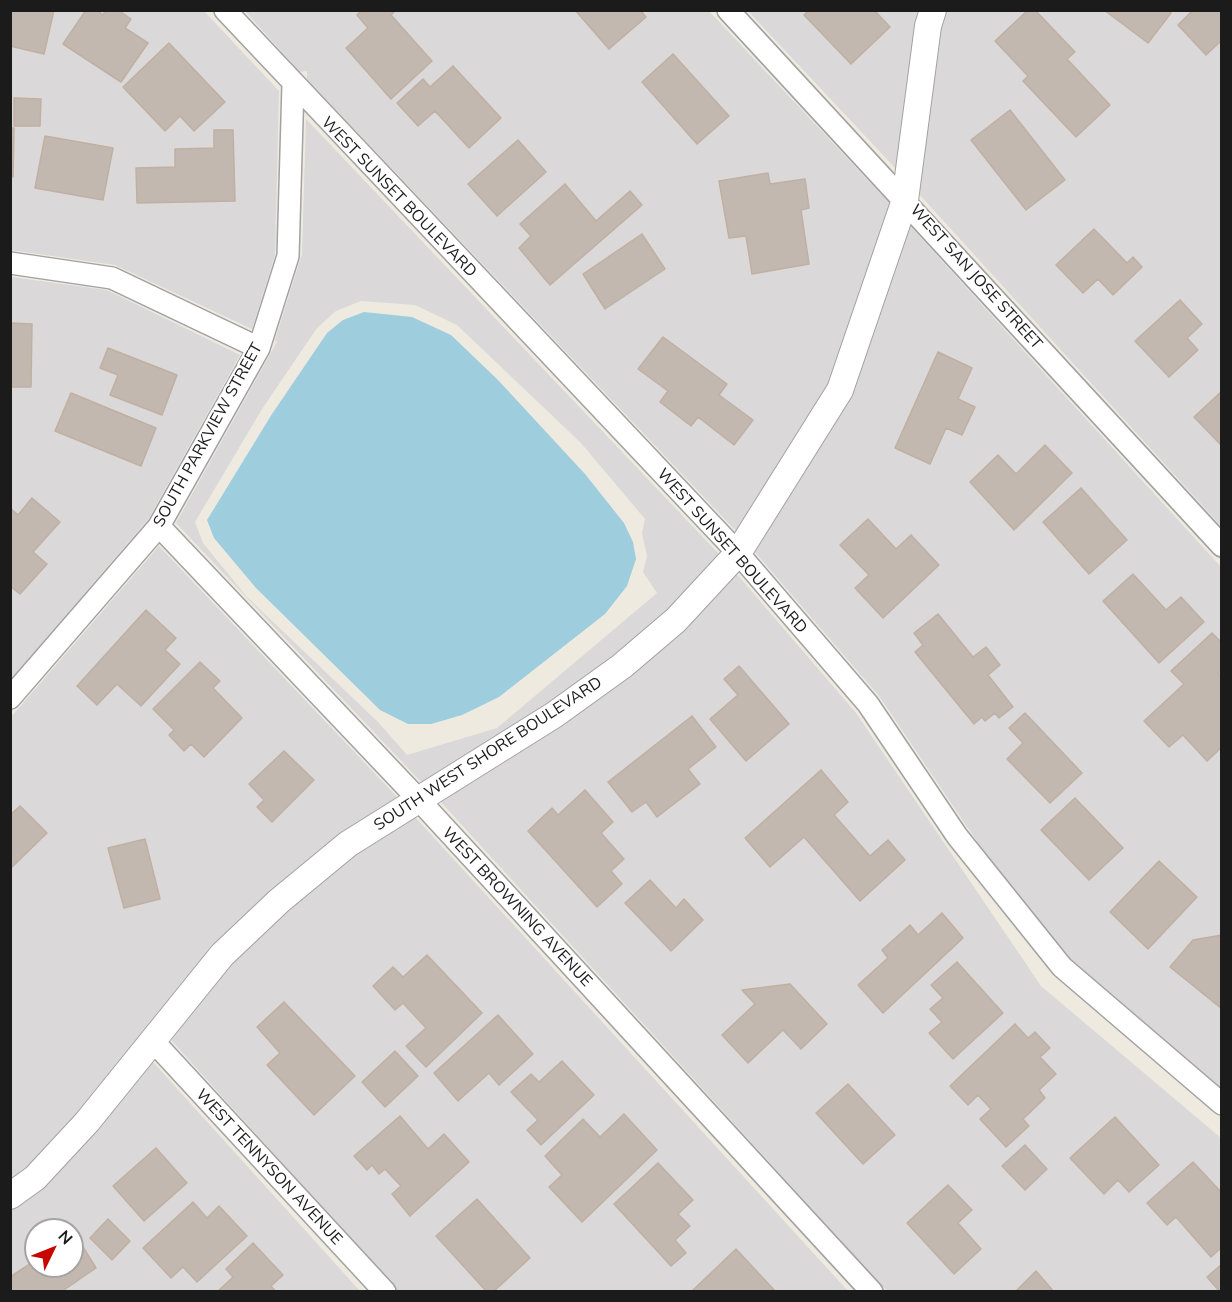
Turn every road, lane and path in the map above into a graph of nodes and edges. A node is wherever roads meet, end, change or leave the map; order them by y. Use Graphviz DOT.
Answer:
graph roads {
  1 [pos="225,10"];
  2 [pos="728,10"];
  3 [pos="933,10"];
  4 [pos="293,86"];
  5 [pos="905,200"];
  6 [pos="10,263"];
  7 [pos="259,348"];
  8 [pos="159,526"];
  9 [pos="1221,546"];
  10 [pos="738,553"];
  11 [pos="10,698"];
  12 [pos="419,800"];
  13 [pos="154,1042"];
  14 [pos="1221,1104"];
  15 [pos="10,1196"];
  16 [pos="385,1292"];
  17 [pos="872,1292"];
  1 -- 4 [label="street, WEST SUNSET BOULEVARD"];
  2 -- 5 [label="street, WEST SAN JOSE STREET"];
  3 -- 5 [label="street, SOUTH WEST SHORE BOULEVARD"];
  4 -- 7 [label="street, SOUTH PARKVIEW STREET"];
  4 -- 10 [label="street, WEST SUNSET BOULEVARD"];
  5 -- 9 [label="street, WEST SAN JOSE STREET"];
  5 -- 10 [label="street, SOUTH WEST SHORE BOULEVARD"];
  6 -- 7 [label="street"];
  7 -- 8 [label="street, SOUTH PARKVIEW STREET"];
  8 -- 11 [label="street, SOUTH PARKVIEW STREET"];
  8 -- 12 [label="street, WEST BROWNING AVENUE"];
  10 -- 12 [label="street, SOUTH WEST SHORE BOULEVARD"];
  10 -- 14 [label="street, WEST SUNSET BOULEVARD"];
  12 -- 13 [label="street, SOUTH WEST SHORE BOULEVARD"];
  12 -- 17 [label="street, WEST BROWNING AVENUE"];
  13 -- 15 [label="street, SOUTH WEST SHORE BOULEVARD"];
  13 -- 16 [label="street, WEST TENNYSON AVENUE"];
}
